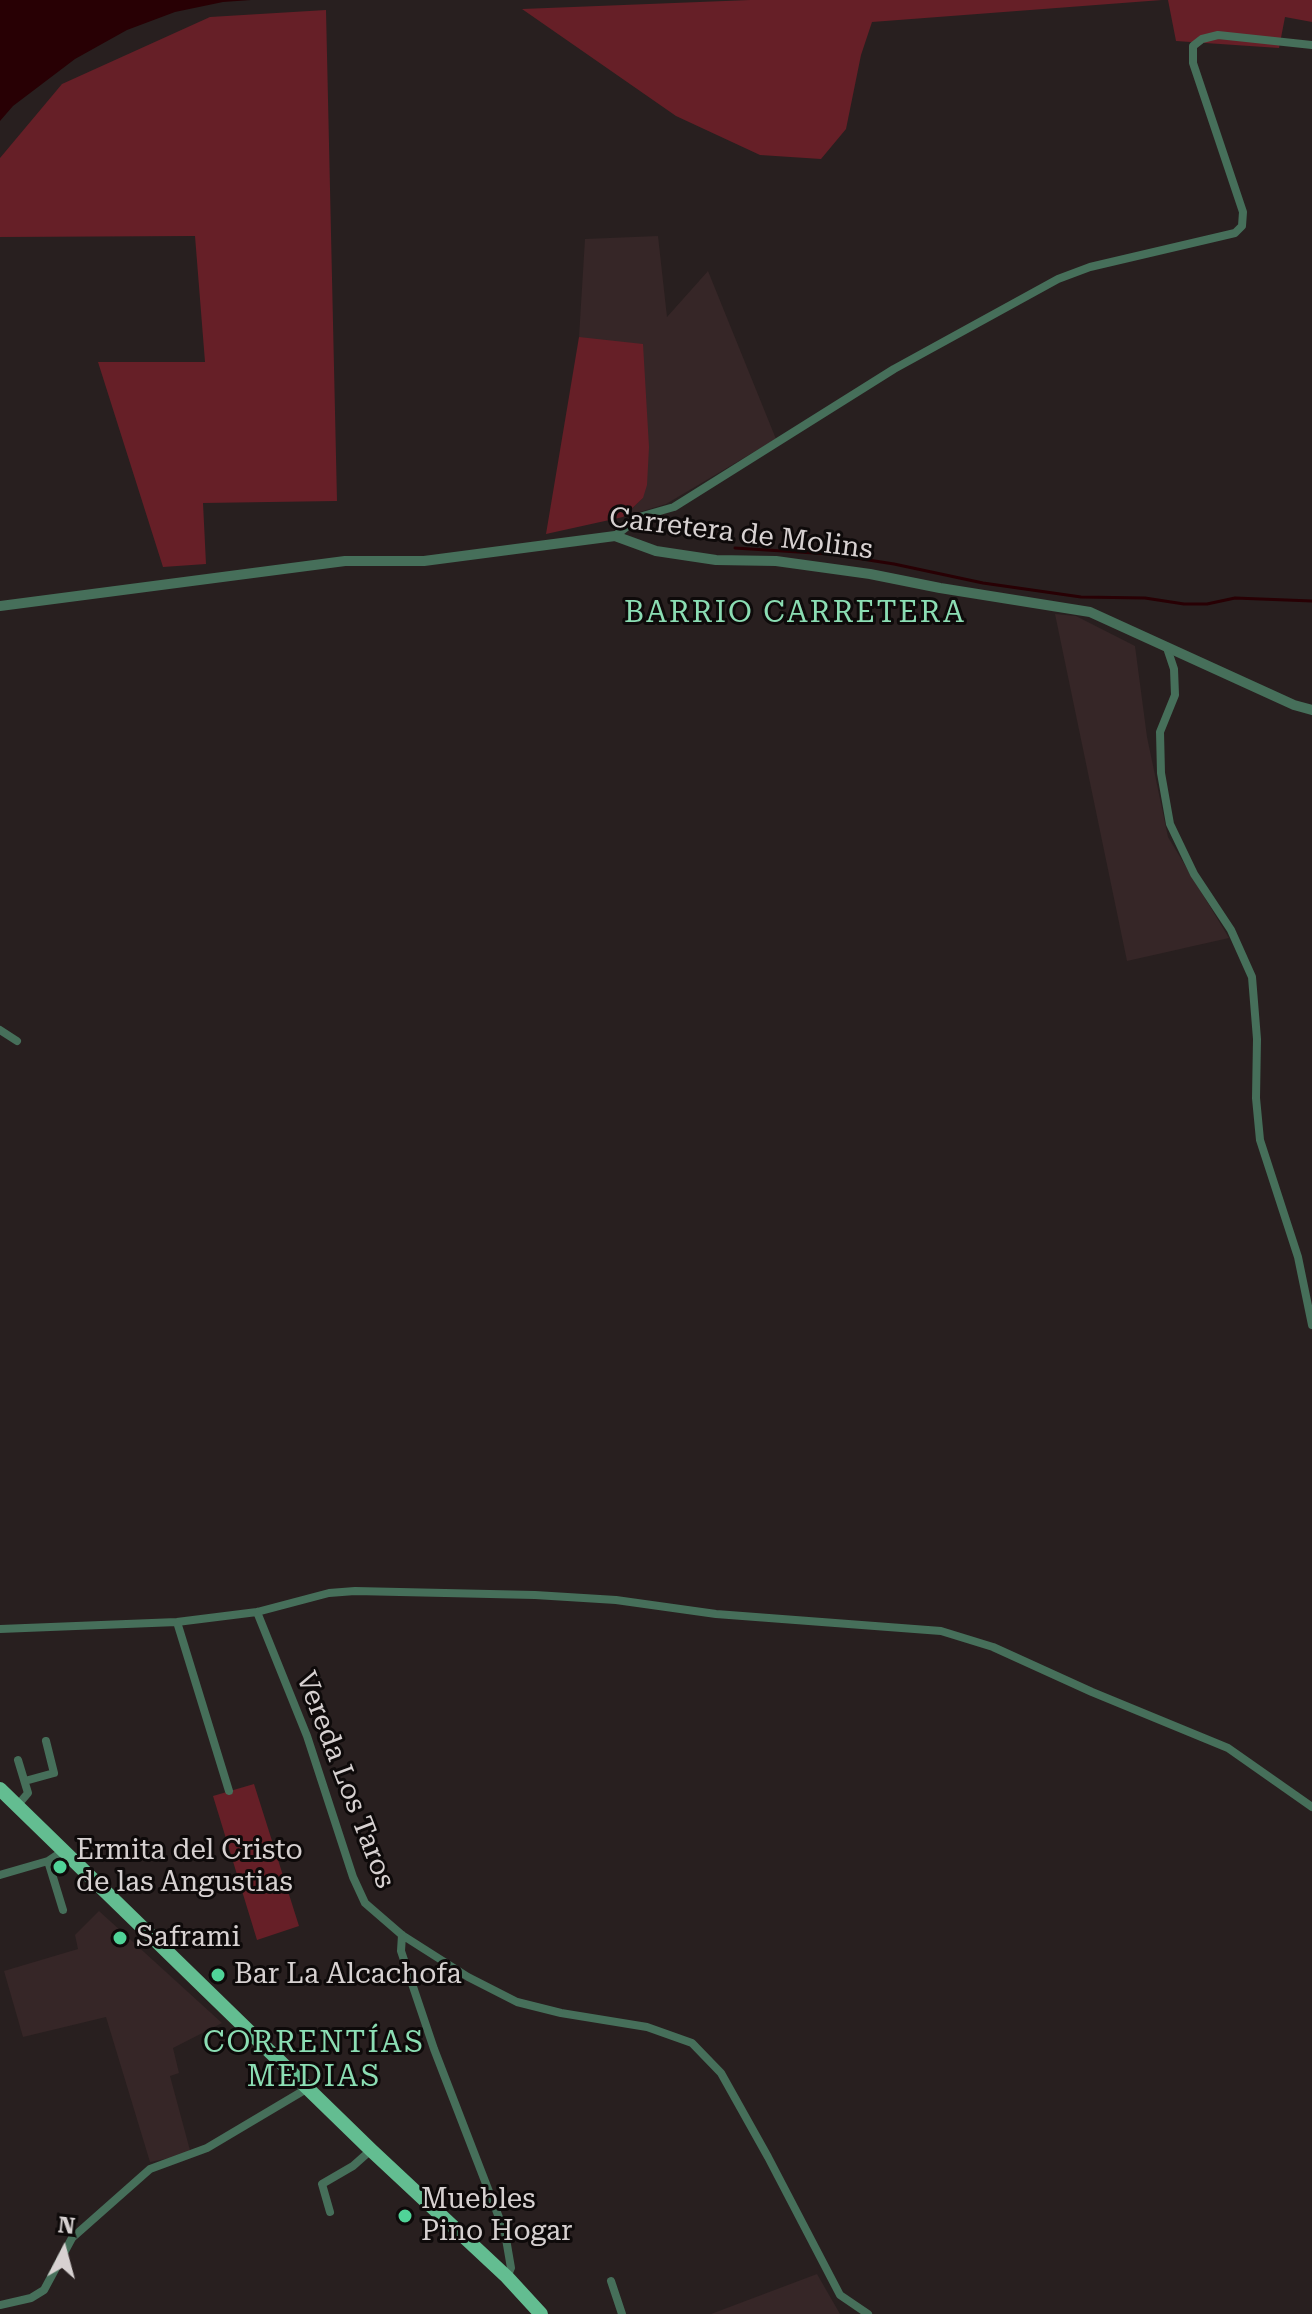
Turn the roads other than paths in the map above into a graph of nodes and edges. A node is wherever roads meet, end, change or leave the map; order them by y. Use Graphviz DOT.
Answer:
graph roads {
  1 [pos="1312,45"];
  2 [pos="615,536"];
  3 [pos="0,606"];
  4 [pos="1167,648"];
  5 [pos="1312,710"];
  6 [pos="0,1030"];
  7 [pos="17,1041"];
  8 [pos="1312,1325"];
  9 [pos="257,1612"];
  10 [pos="177,1622"];
  11 [pos="0,1629"];
  12 [pos="46,1741"];
  13 [pos="18,1760"];
  14 [pos="25,1781"];
  15 [pos="0,1789"];
  16 [pos="229,1791"];
  17 [pos="17,1806"];
  18 [pos="1312,1807"];
  19 [pos="63,1851"];
  20 [pos="48,1861"];
  21 [pos="0,1875"];
  22 [pos="63,1910"];
  23 [pos="402,1935"];
  24 [pos="308,2088"];
  25 [pos="371,2150"];
  26 [pos="330,2212"];
  27 [pos="507,2277"];
  28 [pos="611,2281"];
  29 [pos="0,2305"];
  30 [pos="541,2313"];
  31 [pos="622,2314"];
  32 [pos="868,2314"];
  1 -- 2 [label="street"];
  2 -- 3 [label="street, Carretera de Molins"];
  2 -- 4 [label="street, Carretera de Molins"];
  4 -- 5 [label="street, Carretera de Molins"];
  4 -- 8 [label="street"];
  6 -- 7 [label="street"];
  9 -- 10 [label="street"];
  9 -- 18 [label="street"];
  9 -- 23 [label="street, Vereda Los Taros"];
  10 -- 11 [label="street"];
  10 -- 16 [label="street"];
  12 -- 14 [label="street"];
  13 -- 14 [label="street"];
  14 -- 17 [label="street"];
  15 -- 17 [label="main road"];
  17 -- 19 [label="main road"];
  19 -- 20 [label="street"];
  19 -- 24 [label="main road"];
  20 -- 21 [label="street"];
  20 -- 22 [label="street"];
  23 -- 27 [label="street"];
  23 -- 32 [label="street, Vereda Los Taros"];
  24 -- 25 [label="main road"];
  24 -- 29 [label="street"];
  25 -- 26 [label="street"];
  25 -- 27 [label="main road"];
  27 -- 30 [label="main road"];
  28 -- 31 [label="street"];
}
